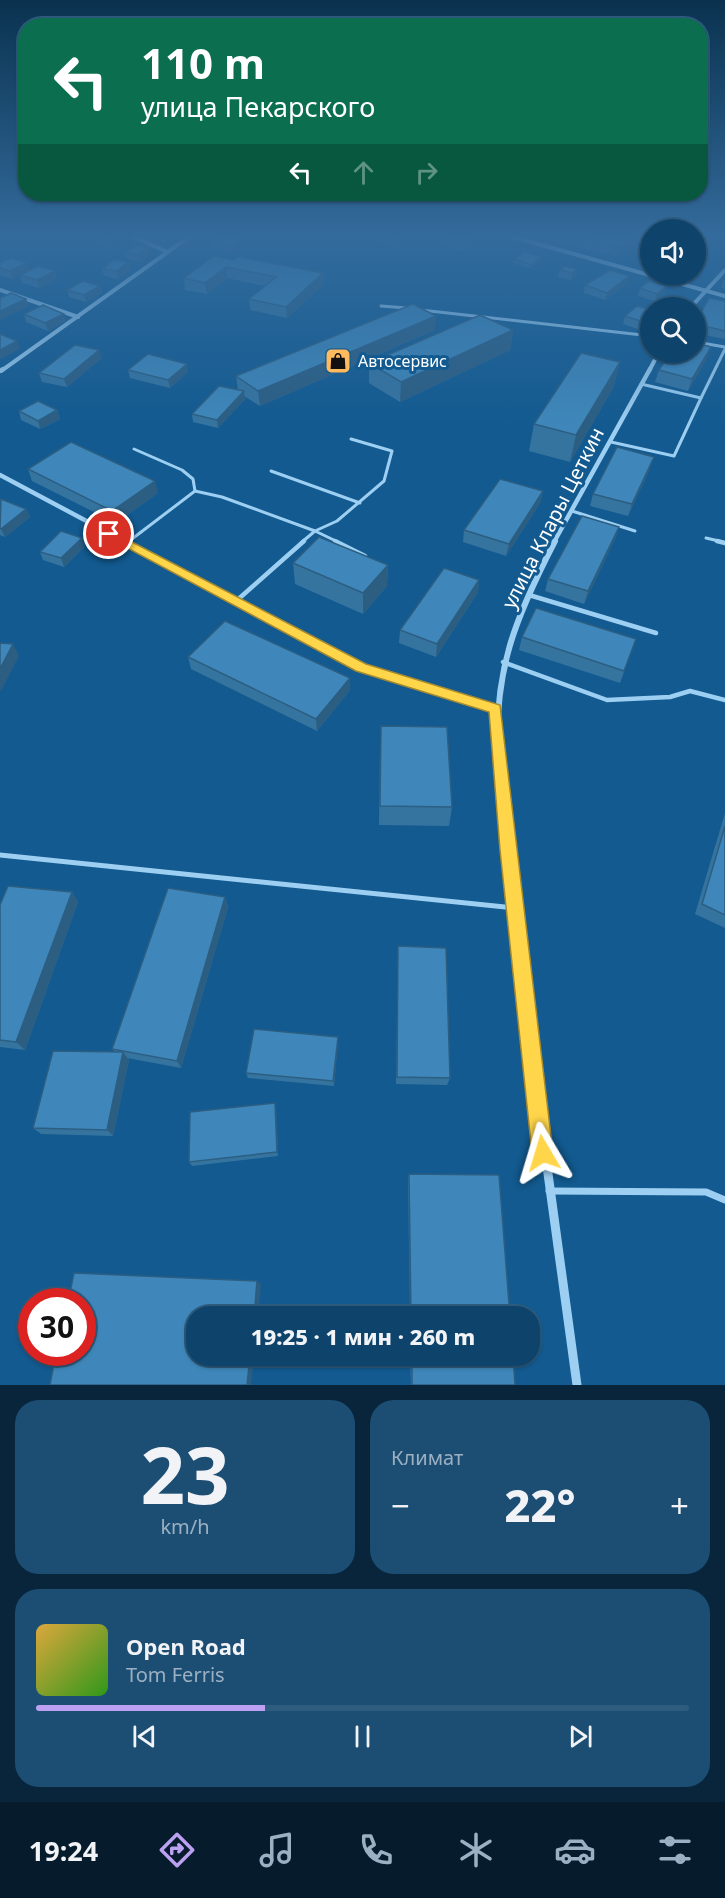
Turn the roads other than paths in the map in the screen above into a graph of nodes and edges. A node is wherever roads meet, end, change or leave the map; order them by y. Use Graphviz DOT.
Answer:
graph roads {
  1 [pos="25,299"];
  2 [pos="103,299"];
  3 [pos="381,306"];
  4 [pos="78,317"];
  5 [pos="640,335"];
  6 [pos="706,344"];
  7 [pos="725,348"];
  8 [pos="653,363"];
  9 [pos="0,371"];
  10 [pos="641,384"];
  11 [pos="701,398"];
  12 [pos="351,440"];
  13 [pos="611,442"];
  14 [pos="135,449"];
  15 [pos="271,471"];
  16 [pos="0,475"];
  17 [pos="195,490"];
  18 [pos="360,503"];
  19 [pos="572,511"];
  20 [pos="315,531"];
  21 [pos="635,531"];
  22 [pos="706,538"];
  23 [pos="127,543"];
  24 [pos="725,543"];
  25 [pos="374,561"];
  26 [pos="529,595"];
  27 [pos="235,602"];
  28 [pos="656,633"];
  29 [pos="503,662"];
  30 [pos="725,700"];
  31 [pos="495,709"];
  32 [pos="0,855"];
  33 [pos="514,908"];
  34 [pos="548,1191"];
  35 [pos="725,1200"];
  36 [pos="577,1385"];
  1 -- 4 [label="street"];
  2 -- 4 [label="street"];
  3 -- 5 [label="lane"];
  4 -- 9 [label="street"];
  6 -- 7 [label="lane"];
  7 -- 11 [label="lane"];
  8 -- 10 [label="street, улица Клары Цеткин"];
  10 -- 11 [label="lane"];
  10 -- 13 [label="street, улица Клары Цеткин"];
  11 -- 13 [label="lane"];
  12 -- 18 [label="lane"];
  13 -- 19 [label="street, улица Клары Цеткин"];
  14 -- 17 [label="lane"];
  15 -- 18 [label="lane"];
  16 -- 23 [label="street"];
  17 -- 20 [label="lane"];
  17 -- 23 [label="lane"];
  18 -- 20 [label="lane"];
  19 -- 21 [label="lane"];
  19 -- 26 [label="street, улица Клары Цеткин"];
  20 -- 25 [label="lane"];
  20 -- 27 [label="lane"];
  22 -- 24 [label="lane"];
  23 -- 27 [label="street"];
  26 -- 28 [label="lane"];
  26 -- 29 [label="street, улица Клары Цеткин"];
  27 -- 31 [label="street"];
  29 -- 30 [label="lane"];
  29 -- 31 [label="street, улица Клары Цеткин"];
  31 -- 33 [label="street, улица Клары Цеткин"];
  32 -- 33 [label="lane"];
  33 -- 34 [label="street, улица Клары Цеткин"];
  34 -- 35 [label="lane"];
  34 -- 36 [label="street, улица Клары Цеткин"];
}
